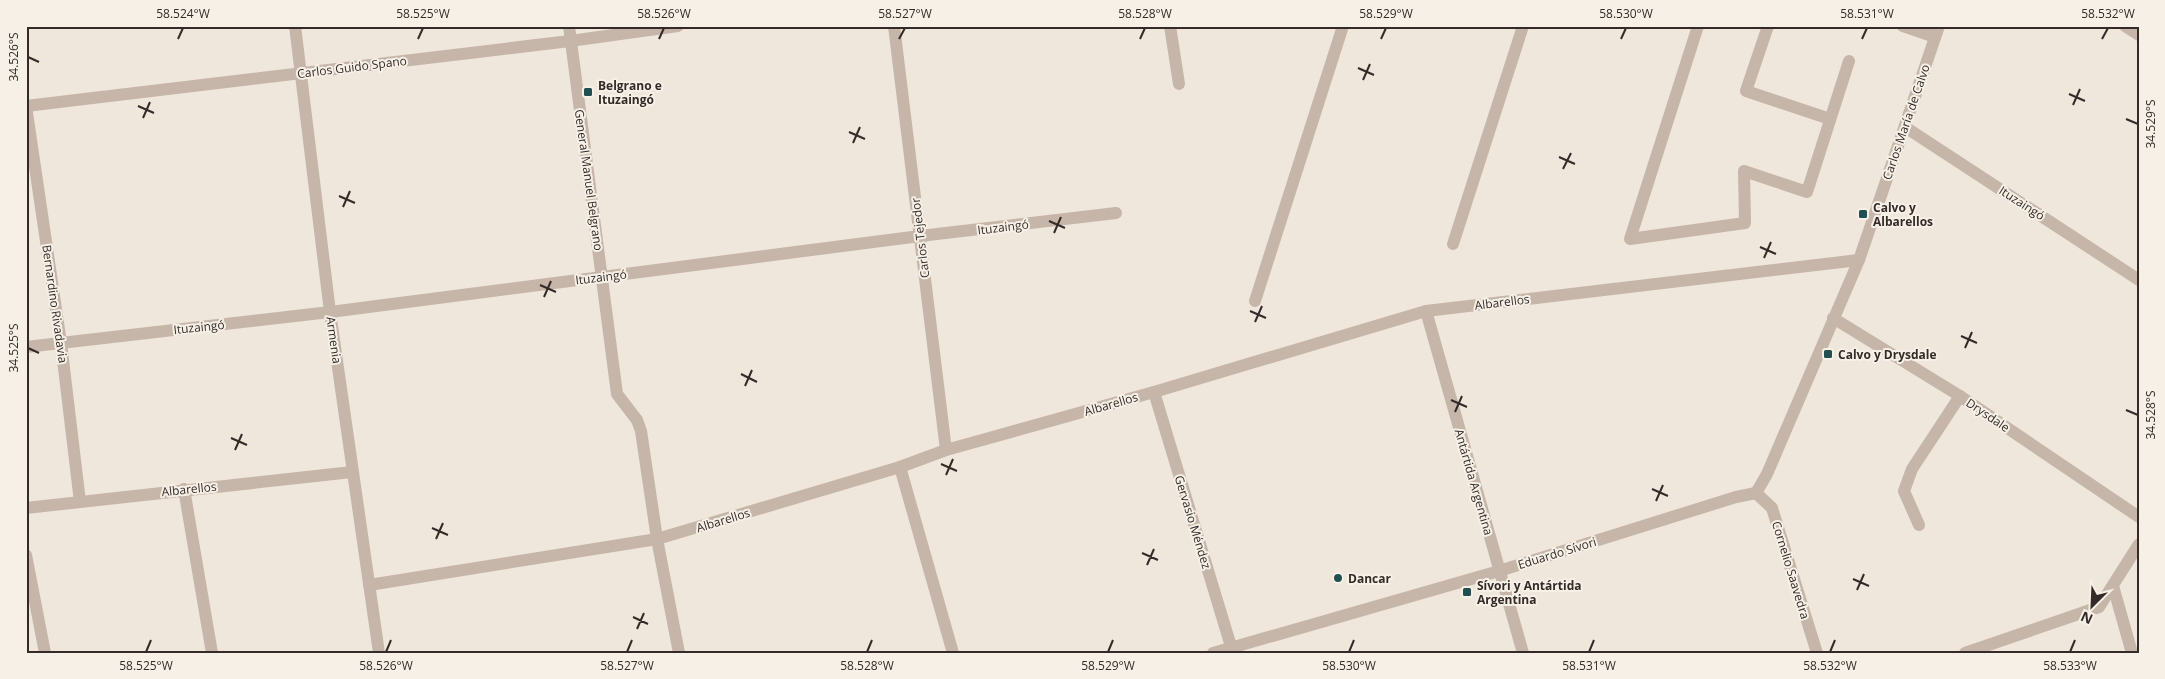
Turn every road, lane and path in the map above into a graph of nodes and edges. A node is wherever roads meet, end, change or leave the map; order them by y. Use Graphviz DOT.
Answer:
graph roads {
  1 [pos="296,26"];
  2 [pos="568,26"];
  3 [pos="678,26"];
  4 [pos="894,26"];
  5 [pos="1170,26"];
  6 [pos="1343,26"];
  7 [pos="1523,26"];
  8 [pos="1698,26"];
  9 [pos="1768,26"];
  10 [pos="1891,26"];
  11 [pos="1902,26"];
  12 [pos="2125,26"];
  13 [pos="1918,32"];
  14 [pos="1937,32"];
  15 [pos="2139,35"];
  16 [pos="570,41"];
  17 [pos="1849,61"];
  18 [pos="301,73"];
  19 [pos="1179,84"];
  20 [pos="26,106"];
  21 [pos="1830,119"];
  22 [pos="1905,127"];
  23 [pos="1116,213"];
  24 [pos="920,236"];
  25 [pos="1453,244"];
  26 [pos="1859,260"];
  27 [pos="602,277"];
  28 [pos="2139,280"];
  29 [pos="1254,301"];
  30 [pos="1426,311"];
  31 [pos="330,312"];
  32 [pos="1833,318"];
  33 [pos="61,343"];
  34 [pos="26,347"];
  35 [pos="1154,392"];
  36 [pos="1960,396"];
  37 [pos="946,450"];
  38 [pos="900,467"];
  39 [pos="352,472"];
  40 [pos="184,489"];
  41 [pos="1756,493"];
  42 [pos="80,502"];
  43 [pos="26,508"];
  44 [pos="2139,517"];
  45 [pos="1919,525"];
  46 [pos="657,539"];
  47 [pos="2139,544"];
  48 [pos="26,556"];
  49 [pos="1500,571"];
  50 [pos="369,585"];
  51 [pos="2113,586"];
  52 [pos="1232,650"];
  53 [pos="45,653"];
  54 [pos="212,653"];
  55 [pos="379,653"];
  56 [pos="679,653"];
  57 [pos="953,653"];
  58 [pos="1213,653"];
  59 [pos="1522,653"];
  60 [pos="1817,653"];
  61 [pos="1964,653"];
  62 [pos="2132,653"];
  1 -- 18 [label="street, Armenia"];
  2 -- 16 [label="street, General Manuel Belgrano"];
  3 -- 16 [label="street, Carlos Guido Spano"];
  4 -- 24 [label="street, Carlos Tejedor"];
  5 -- 19 [label="street"];
  6 -- 29 [label="street"];
  7 -- 25 [label="street"];
  8 -- 21 [label="street"];
  9 -- 21 [label="street"];
  10 -- 13 [label="street"];
  11 -- 13 [label="street"];
  12 -- 15 [label="street"];
  13 -- 14 [label="street"];
  14 -- 22 [label="street, Carlos María de Calvo"];
  16 -- 18 [label="street, Carlos Guido Spano"];
  16 -- 27 [label="street, General Manuel Belgrano"];
  17 -- 21 [label="street"];
  18 -- 20 [label="street, Carlos Guido Spano"];
  18 -- 31 [label="street, Armenia"];
  20 -- 33 [label="street, Bernardino Rivadavia"];
  22 -- 26 [label="street, Carlos María de Calvo"];
  22 -- 28 [label="street, Ituzaingó"];
  23 -- 24 [label="street, Ituzaingó"];
  24 -- 27 [label="street, Ituzaingó"];
  24 -- 37 [label="street, Carlos Tejedor"];
  26 -- 30 [label="street, Albarellos"];
  26 -- 32 [label="street, Carlos María de Calvo"];
  27 -- 31 [label="street, Ituzaingó"];
  27 -- 46 [label="street, General Manuel Belgrano"];
  30 -- 35 [label="street, Albarellos"];
  30 -- 49 [label="street, Antártida Argentina"];
  31 -- 33 [label="street, Ituzaingó"];
  31 -- 39 [label="street, Armenia"];
  32 -- 36 [label="street, Drysdale"];
  32 -- 41 [label="street, Carlos María de Calvo"];
  33 -- 34 [label="street, Ituzaingó"];
  33 -- 42 [label="street, Bernardino Rivadavia"];
  35 -- 37 [label="street, Albarellos"];
  35 -- 52 [label="street, Gervasio Méndez"];
  36 -- 44 [label="street, Drysdale"];
  36 -- 45 [label="street"];
  37 -- 38 [label="street, Albarellos"];
  38 -- 46 [label="street, Albarellos"];
  38 -- 57 [label="street"];
  39 -- 40 [label="street, Albarellos"];
  39 -- 50 [label="street, Armenia"];
  40 -- 42 [label="street, Albarellos"];
  40 -- 54 [label="street"];
  41 -- 49 [label="street, Eduardo Sívori"];
  41 -- 60 [label="street, Cornelio Saavedra"];
  42 -- 43 [label="street, Albarellos"];
  46 -- 50 [label="street, Albarellos"];
  46 -- 56 [label="street, General Manuel Belgrano"];
  47 -- 51 [label="street"];
  48 -- 53 [label="street"];
  49 -- 52 [label="street, Eduardo Sívori"];
  49 -- 59 [label="street, Antártida Argentina"];
  50 -- 55 [label="street, Armenia"];
  51 -- 61 [label="street"];
  51 -- 62 [label="street"];
  52 -- 58 [label="street, Eduardo Sívori"];
}
